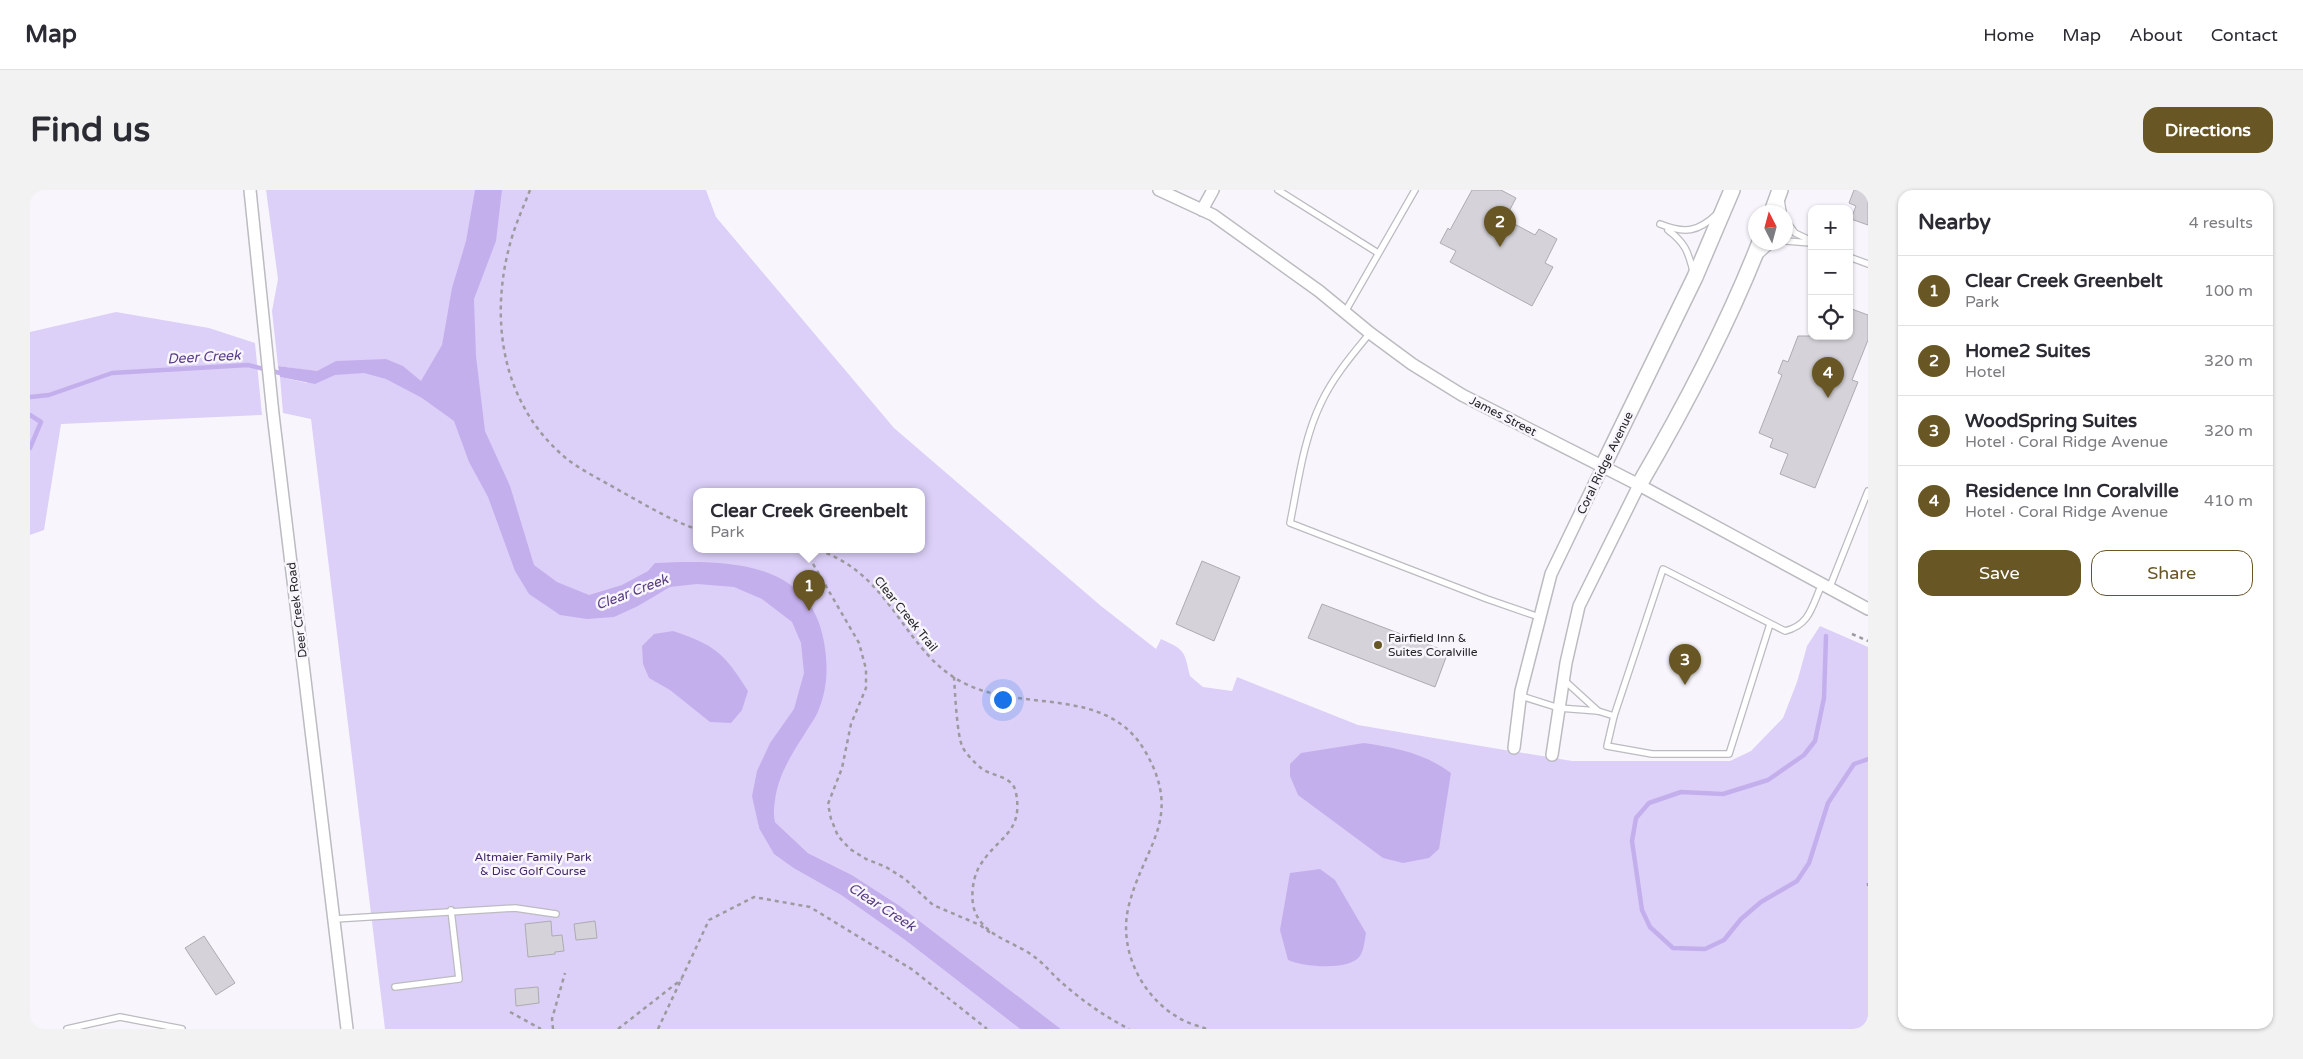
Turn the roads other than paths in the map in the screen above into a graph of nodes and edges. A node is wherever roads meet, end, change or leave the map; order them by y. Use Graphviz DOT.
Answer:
graph roads {
  1 [pos="250,190"];
  2 [pos="1159,190"];
  3 [pos="1213,190"];
  4 [pos="1278,190"];
  5 [pos="1414,190"];
  6 [pos="1732,190"];
  7 [pos="1780,190"];
  8 [pos="1726,205"];
  9 [pos="1775,205"];
  10 [pos="1782,205"];
  11 [pos="1202,210"];
  12 [pos="1793,230"];
  13 [pos="1808,240"];
  14 [pos="1793,241"];
  15 [pos="1808,242"];
  16 [pos="1757,250"];
  17 [pos="1766,250"];
  18 [pos="1378,253"];
  19 [pos="1853,258"];
  20 [pos="1753,260"];
  21 [pos="1868,264"];
  22 [pos="1695,277"];
  23 [pos="1345,312"];
  24 [pos="1370,333"];
  25 [pos="1603,466"];
  26 [pos="1639,485"];
  27 [pos="1868,491"];
  28 [pos="1826,587"];
  29 [pos="1868,609"];
  30 [pos="1539,617"];
  31 [pos="1770,624"];
  32 [pos="1563,680"];
  33 [pos="1521,696"];
  34 [pos="1559,708"];
  35 [pos="1598,710"];
  36 [pos="1614,716"];
  37 [pos="1514,748"];
  38 [pos="1552,755"];
  39 [pos="451,910"];
  40 [pos="556,914"];
  41 [pos="335,919"];
  42 [pos="395,987"];
  43 [pos="66,1029"];
  44 [pos="182,1029"];
  45 [pos="347,1029"];
  1 -- 41 [label="street, Deer Creek Road"];
  2 -- 11 [label="street, James Street"];
  3 -- 11 [label="street"];
  4 -- 18 [label="lane"];
  5 -- 18 [label="lane"];
  6 -- 8 [label="street, Coral Ridge Avenue"];
  7 -- 9 [label="street"];
  7 -- 10 [label="lane"];
  8 -- 22 [label="street, Coral Ridge Avenue"];
  8 -- 22 [label="lane"];
  11 -- 23 [label="street, James Street"];
  12 -- 13 [label="lane"];
  14 -- 15 [label="lane"];
  16 -- 20 [label="street"];
  17 -- 20 [label="lane"];
  18 -- 23 [label="lane"];
  19 -- 21 [label="lane"];
  20 -- 26 [label="street"];
  22 -- 25 [label="street, Coral Ridge Avenue"];
  23 -- 24 [label="street, James Street"];
  24 -- 25 [label="street, James Street"];
  24 -- 30 [label="lane"];
  25 -- 26 [label="street, James Street"];
  25 -- 30 [label="street, Coral Ridge Avenue"];
  26 -- 28 [label="street, James Street"];
  26 -- 32 [label="street"];
  27 -- 28 [label="lane"];
  28 -- 29 [label="street, James Street"];
  28 -- 31 [label="lane"];
  30 -- 33 [label="street, Coral Ridge Avenue"];
  31 -- 36 [label="lane"];
  31 -- 36 [label="lane"];
  32 -- 34 [label="street"];
  32 -- 35 [label="lane"];
  33 -- 34 [label="lane"];
  33 -- 37 [label="street, Coral Ridge Avenue"];
  34 -- 35 [label="lane"];
  34 -- 38 [label="street"];
  35 -- 36 [label="lane"];
  39 -- 40 [label="lane"];
  39 -- 41 [label="lane"];
  39 -- 42 [label="lane"];
  41 -- 45 [label="street, Deer Creek Road"];
  43 -- 44 [label="lane"];
}
